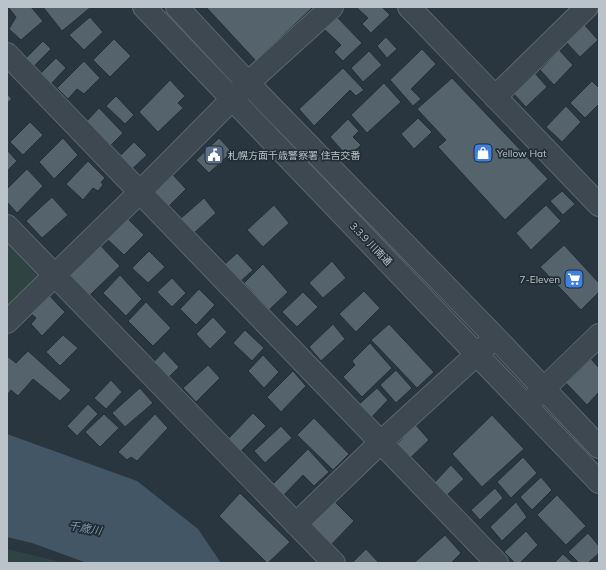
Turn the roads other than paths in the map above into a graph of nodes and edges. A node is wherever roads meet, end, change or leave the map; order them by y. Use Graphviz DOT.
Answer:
graph roads {
  1 [pos="144,7"];
  2 [pos="177,7"];
  3 [pos="332,7"];
  4 [pos="409,7"];
  5 [pos="587,7"];
  6 [pos="7,54"];
  7 [pos="248,83"];
  8 [pos="495,97"];
  9 [pos="232,99"];
  10 [pos="140,192"];
  11 [pos="599,205"];
  12 [pos="7,226"];
  13 [pos="55,275"];
  14 [pos="7,322"];
  15 [pos="599,335"];
  16 [pos="495,338"];
  17 [pos="477,355"];
  18 [pos="544,389"];
  19 [pos="526,406"];
  20 [pos="380,442"];
  21 [pos="599,447"];
  22 [pos="599,482"];
  23 [pos="296,524"];
  24 [pos="334,563"];
  25 [pos="497,563"];
  1 -- 9 [label="street, 3.3.9 川南通"];
  2 -- 7 [label="street"];
  3 -- 7 [label="street"];
  4 -- 8 [label="street"];
  5 -- 8 [label="street"];
  6 -- 10 [label="street"];
  7 -- 9 [label="street"];
  7 -- 16 [label="street"];
  8 -- 11 [label="street"];
  9 -- 10 [label="street"];
  9 -- 17 [label="street, 3.3.9 川南通"];
  10 -- 13 [label="street"];
  10 -- 20 [label="street"];
  12 -- 13 [label="street"];
  13 -- 14 [label="street"];
  13 -- 23 [label="street"];
  15 -- 18 [label="street"];
  16 -- 17 [label="street"];
  16 -- 18 [label="street"];
  17 -- 19 [label="street, 3.3.9 川南通"];
  17 -- 20 [label="street"];
  18 -- 19 [label="street"];
  18 -- 21 [label="street"];
  19 -- 22 [label="street, 3.3.9 川南通"];
  20 -- 23 [label="street"];
  20 -- 25 [label="street"];
  23 -- 24 [label="street"];
}
